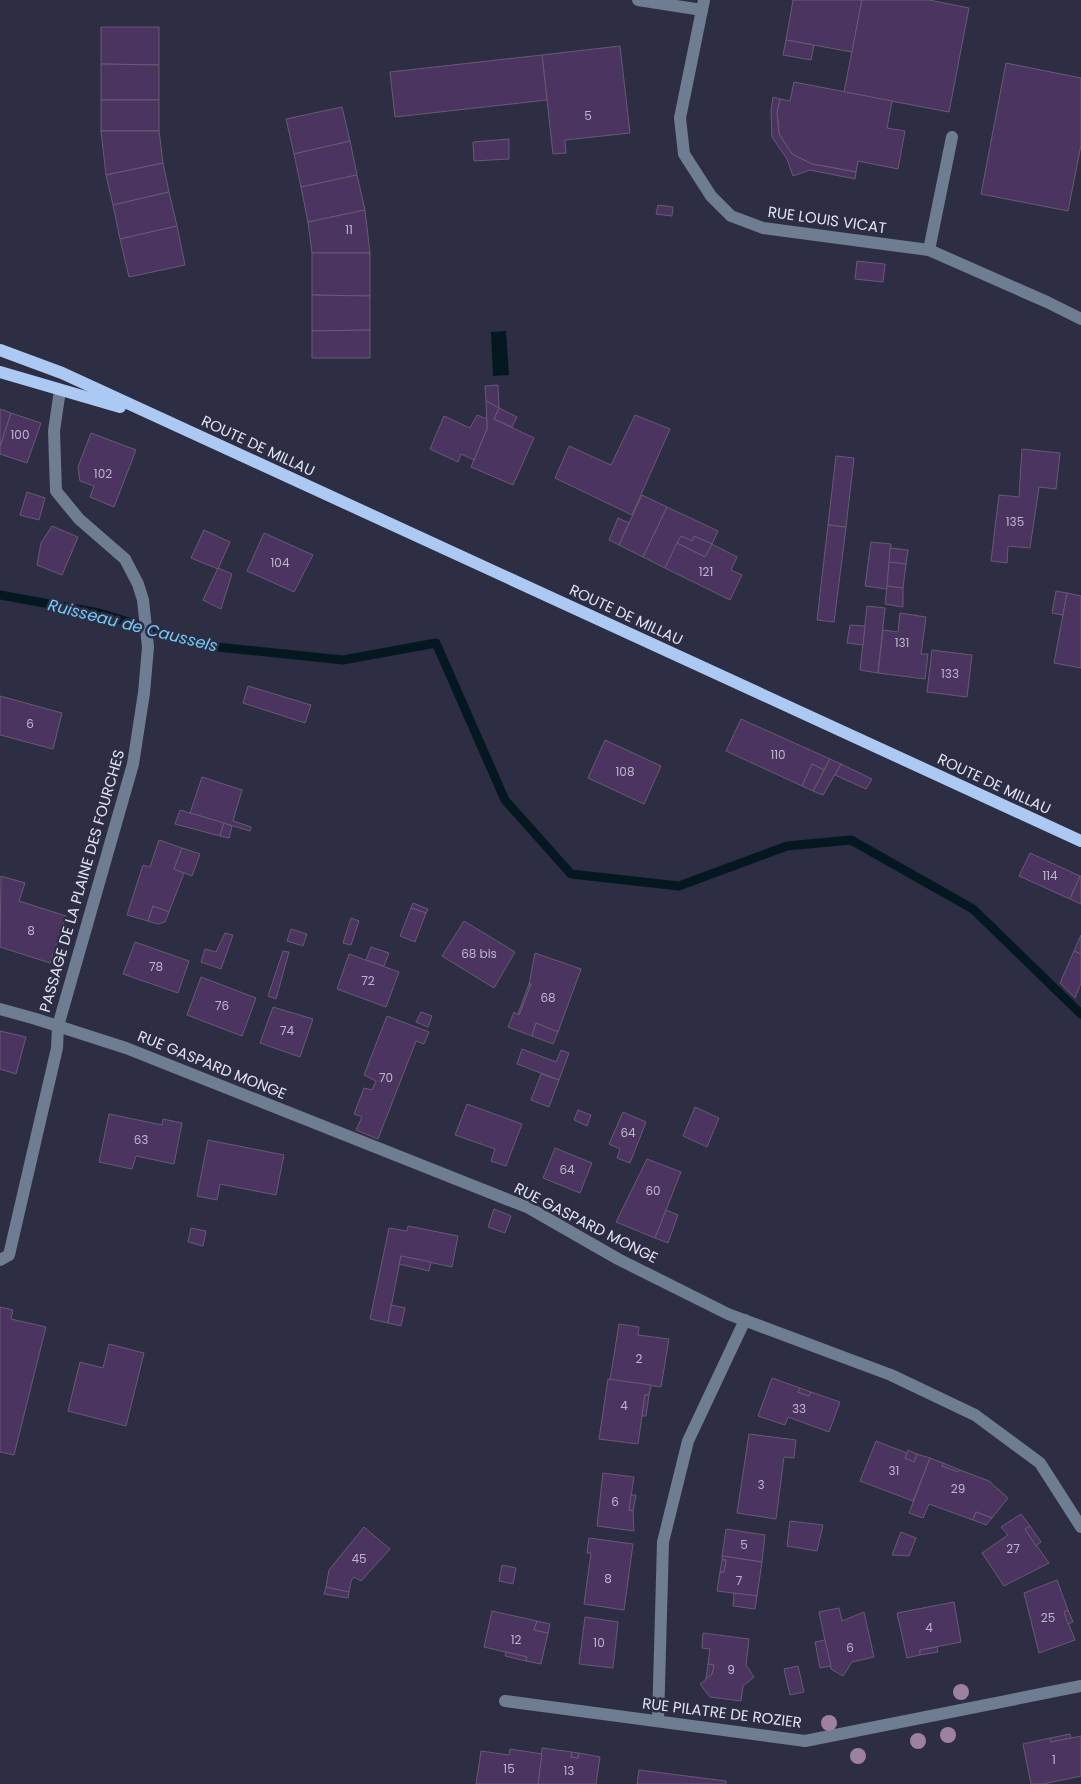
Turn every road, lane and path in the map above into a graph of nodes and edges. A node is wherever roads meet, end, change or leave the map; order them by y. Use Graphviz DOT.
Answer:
graph roads {
  1 [pos="638,0"];
  2 [pos="703,5"];
  3 [pos="952,138"];
  4 [pos="929,250"];
  5 [pos="1081,319"];
  6 [pos="0,350"];
  7 [pos="0,372"];
  8 [pos="60,390"];
  9 [pos="157,418"];
  10 [pos="1081,841"];
  11 [pos="0,1009"];
  12 [pos="58,1026"];
  13 [pos="0,1260"];
  14 [pos="745,1320"];
  15 [pos="1081,1527"];
  16 [pos="1081,1686"];
  17 [pos="505,1701"];
  18 [pos="658,1722"];
  1 -- 2 [label="street"];
  2 -- 4 [label="street, RUE LOUIS VICAT"];
  3 -- 4 [label="street"];
  4 -- 5 [label="street, RUE LOUIS VICAT"];
  6 -- 9 [label="main road, ROUTE DE MILLAU"];
  7 -- 8 [label="main road, ROUTE DE MILLAU"];
  8 -- 9 [label="main road, ROUTE DE MILLAU"];
  8 -- 12 [label="street, PASSAGE DE LA PLAINE DES FOURCHES"];
  9 -- 10 [label="main road, ROUTE DE MILLAU"];
  11 -- 12 [label="street, RUE GASPARD MONGE"];
  12 -- 13 [label="street, PASSAGE DE LA PLAINE DES FOURCHES"];
  12 -- 14 [label="street, RUE GASPARD MONGE"];
  14 -- 15 [label="street, RUE GASPARD MONGE"];
  14 -- 18 [label="street"];
  16 -- 18 [label="street, RUE PILATRE DE ROZIER"];
  17 -- 18 [label="street, RUE PILATRE DE ROZIER"];
}
